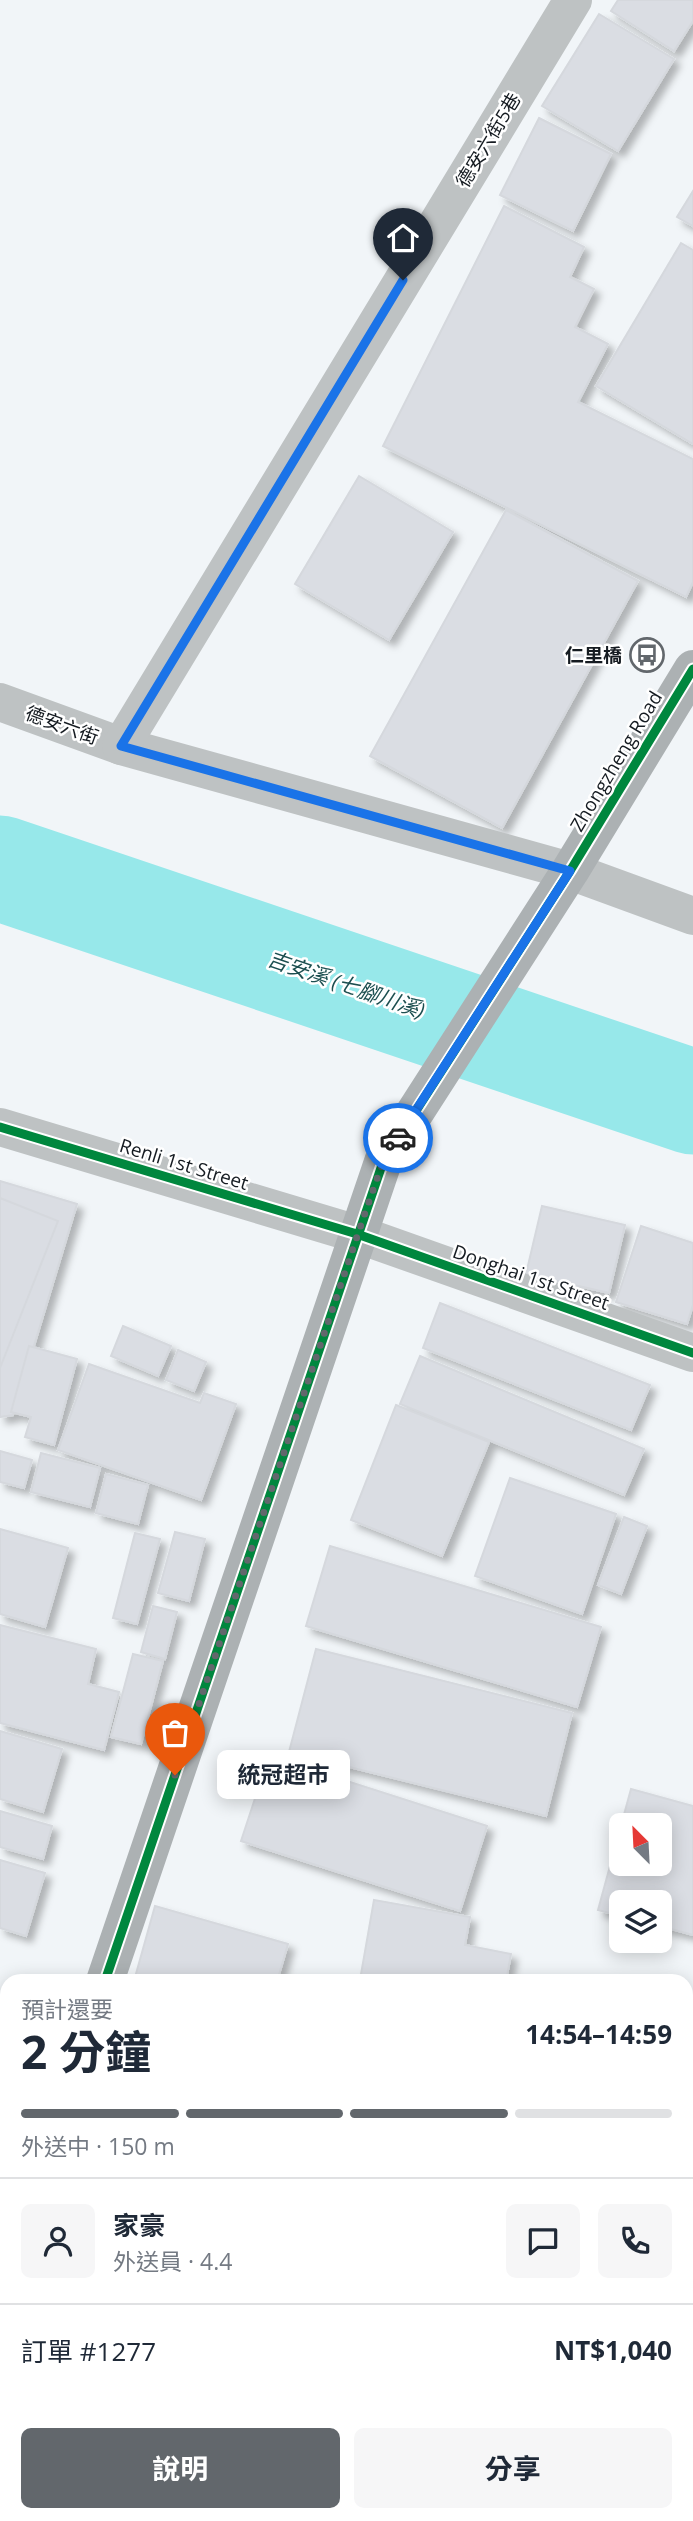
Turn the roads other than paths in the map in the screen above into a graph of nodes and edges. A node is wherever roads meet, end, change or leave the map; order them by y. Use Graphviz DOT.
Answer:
graph roads {
  1 [pos="572,0"];
  2 [pos="693,669"];
  3 [pos="0,702"];
  4 [pos="121,746"];
  5 [pos="570,871"];
  6 [pos="693,916"];
  7 [pos="0,1126"];
  8 [pos="357,1234"];
  9 [pos="693,1353"];
  10 [pos="107,1974"];
  1 -- 4 [label="street, 德安六街5巷"];
  2 -- 5 [label="main road, Zhongzheng Road"];
  3 -- 4 [label="street, 德安六街"];
  4 -- 5 [label="street, 德安六街"];
  5 -- 6 [label="street, 德安六街"];
  5 -- 8 [label="main road, Zhongzheng Road"];
  7 -- 8 [label="street, Renli 1st Street"];
  8 -- 9 [label="street, Donghai 1st Street"];
  8 -- 10 [label="main road, Zhongzheng Road"];
}
